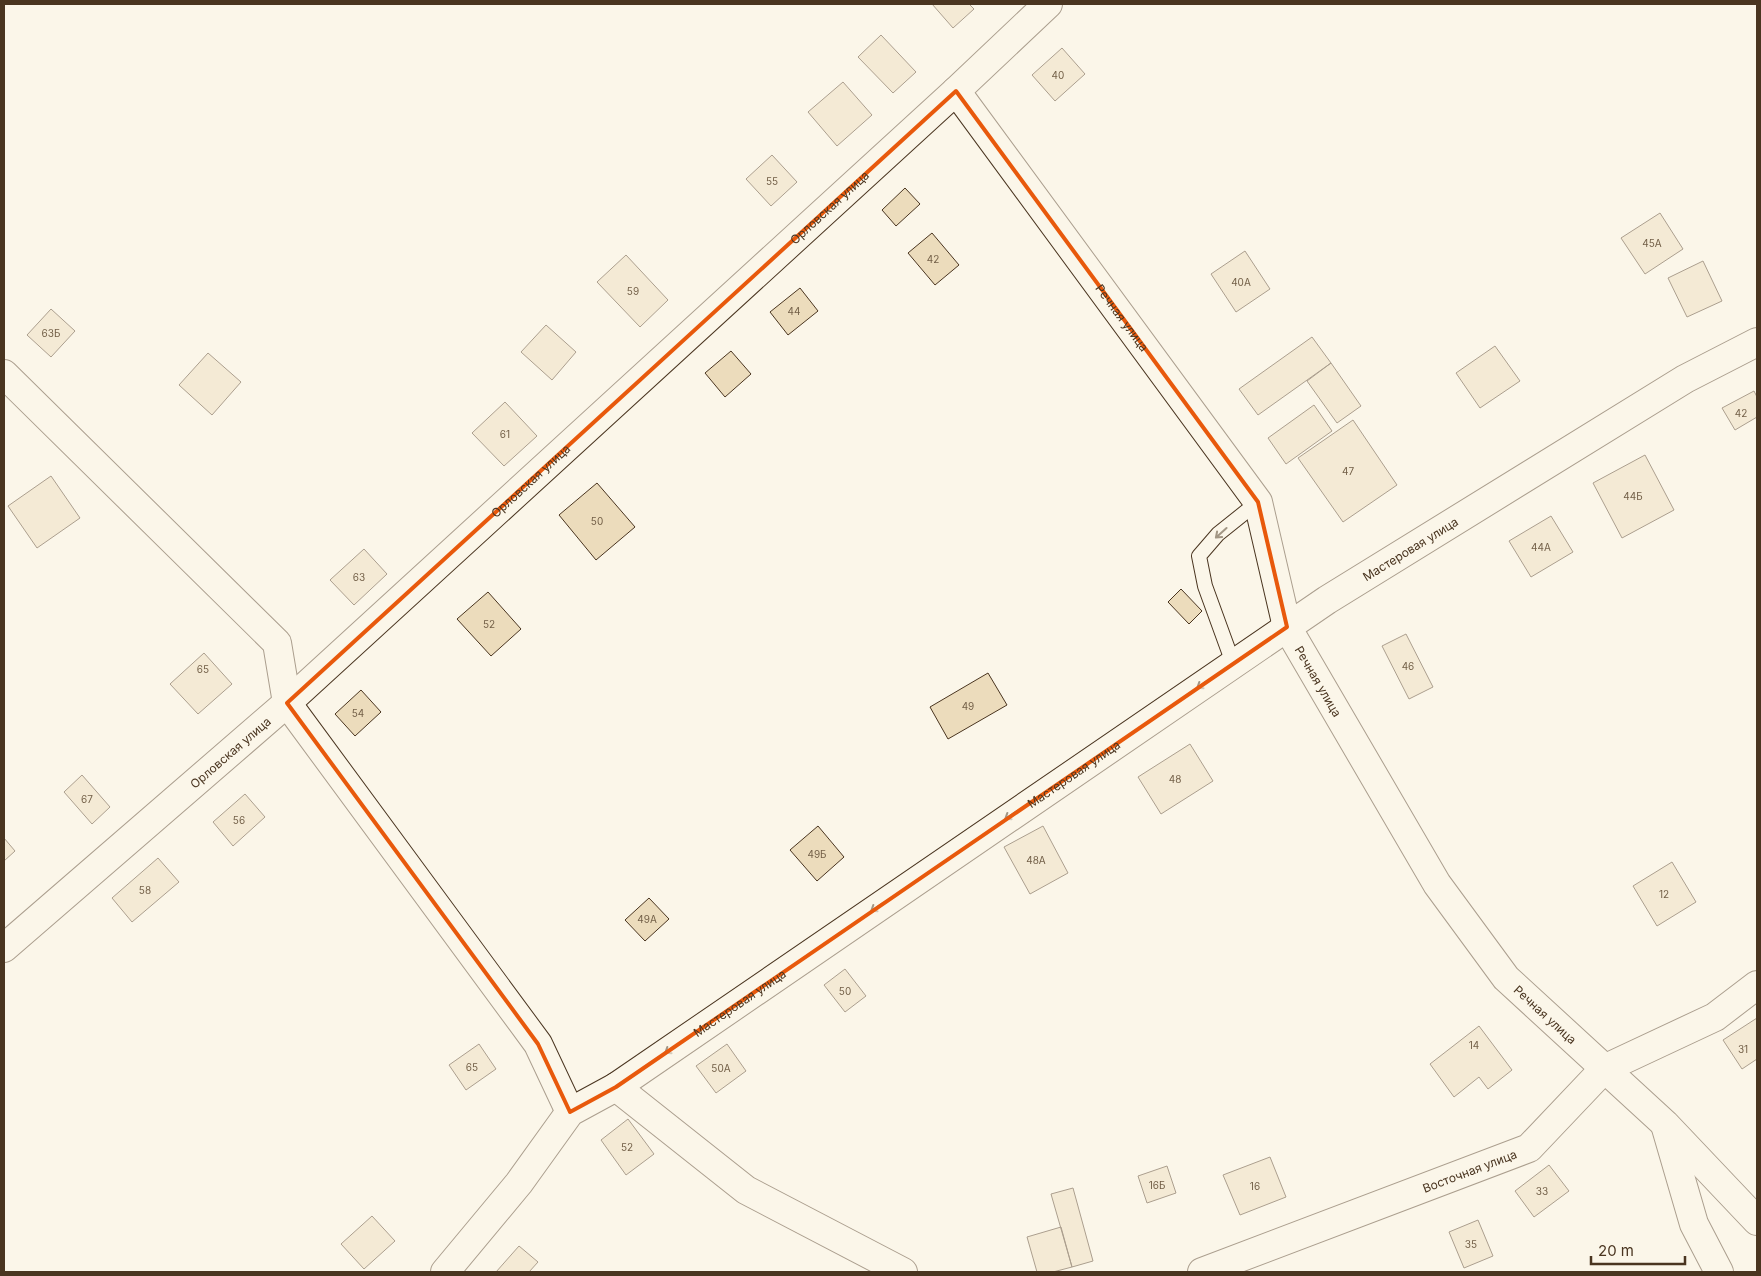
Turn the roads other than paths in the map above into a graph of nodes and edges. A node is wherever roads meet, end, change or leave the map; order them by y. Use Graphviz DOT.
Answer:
graph roads {
  1 [pos="1048,4"];
  2 [pos="956,91"];
  3 [pos="1757,342"];
  4 [pos="4,374"];
  5 [pos="1258,502"];
  6 [pos="1287,627"];
  7 [pos="1233,663"];
  8 [pos="287,703"];
  9 [pos="4,948"];
  10 [pos="1757,985"];
  11 [pos="1604,1070"];
  12 [pos="616,1087"];
  13 [pos="570,1112"];
  14 [pos="1665,1124"];
  15 [pos="1757,1221"];
  16 [pos="445,1272"];
  17 [pos="903,1272"];
  18 [pos="1202,1272"];
  19 [pos="1719,1272"];
  1 -- 2 [label="street, Орловская улица"];
  2 -- 5 [label="street, Речная улица"];
  2 -- 8 [label="street, Орловская улица"];
  3 -- 6 [label="street, Мастеровая улица"];
  4 -- 8 [label="street"];
  5 -- 6 [label="street, Речная улица"];
  5 -- 7 [label="lane, one-way"];
  6 -- 7 [label="street, Мастеровая улица"];
  6 -- 11 [label="street, Речная улица"];
  7 -- 12 [label="street, Мастеровая улица, one-way"];
  8 -- 9 [label="street, Орловская улица"];
  8 -- 13 [label="street"];
  10 -- 11 [label="street, Восточная улица"];
  11 -- 14 [label="street, Речная улица"];
  11 -- 18 [label="street, Восточная улица"];
  12 -- 13 [label="street, Мастеровая улица"];
  12 -- 17 [label="street"];
  13 -- 16 [label="street, Мастеровая улица"];
  14 -- 15 [label="street, Речная улица"];
  14 -- 19 [label="street"];
}
